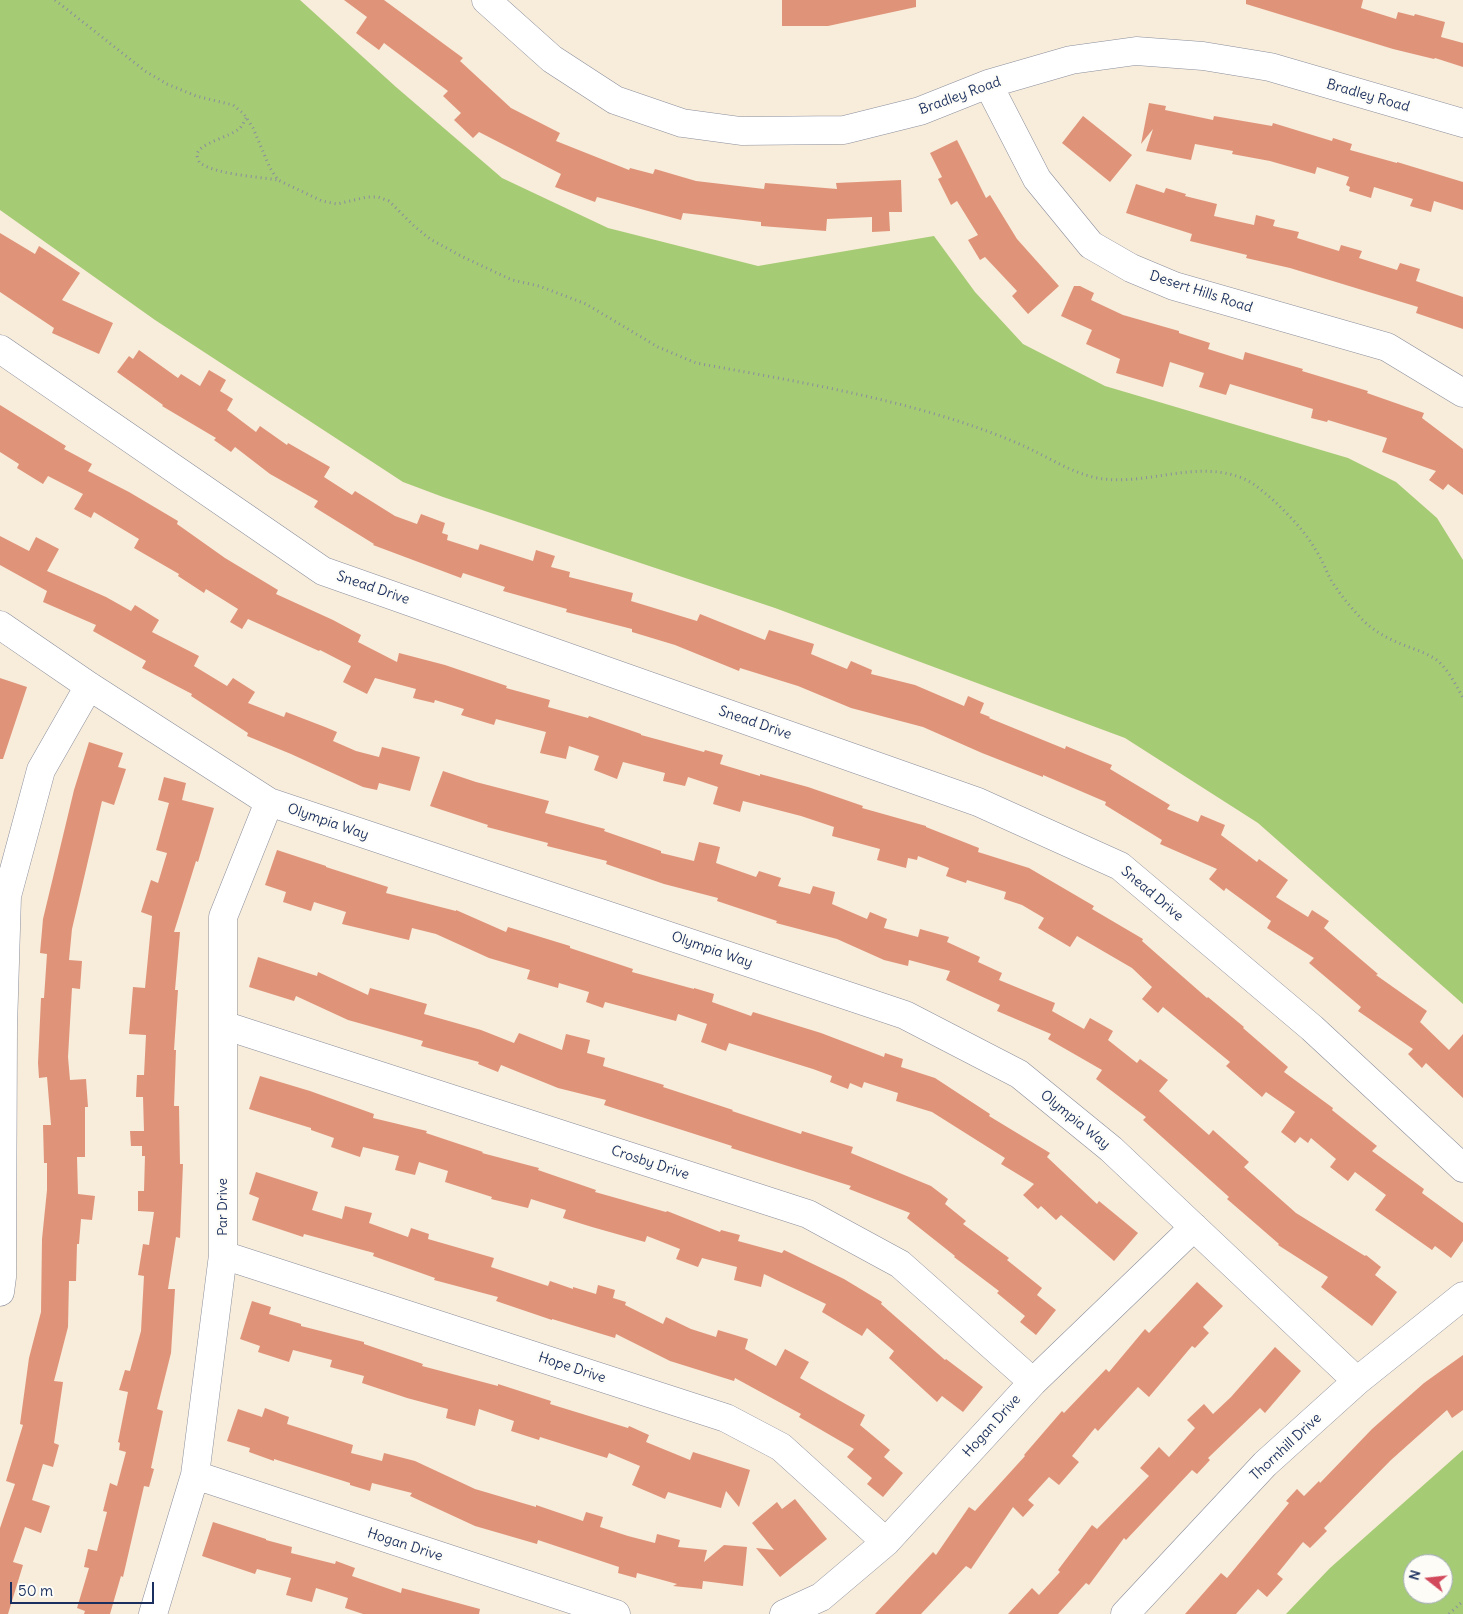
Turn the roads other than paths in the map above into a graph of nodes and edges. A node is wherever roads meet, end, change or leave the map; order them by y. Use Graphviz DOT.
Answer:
graph roads {
  1 [pos="486,0"];
  2 [pos="988,84"];
  3 [pos="1463,123"];
  4 [pos="0,349"];
  5 [pos="1463,393"];
  6 [pos="0,625"];
  7 [pos="89,686"];
  8 [pos="269,802"];
  9 [pos="223,1025"];
  10 [pos="1463,1168"];
  11 [pos="1194,1227"];
  12 [pos="223,1255"];
  13 [pos="0,1292"];
  14 [pos="1463,1296"];
  15 [pos="1357,1381"];
  16 [pos="1033,1382"];
  17 [pos="195,1475"];
  18 [pos="886,1542"];
  19 [pos="153,1614"];
  20 [pos="616,1614"];
  21 [pos="784,1614"];
  22 [pos="1125,1614"];
  1 -- 2 [label="street, Bradley Road"];
  2 -- 3 [label="street, Bradley Road"];
  2 -- 5 [label="street, Desert Hills Road"];
  4 -- 10 [label="street, Snead Drive"];
  6 -- 7 [label="street, Olympia Way"];
  7 -- 8 [label="street, Olympia Way"];
  7 -- 13 [label="street"];
  8 -- 9 [label="street, Par Drive"];
  8 -- 11 [label="street, Olympia Way"];
  9 -- 12 [label="street, Par Drive"];
  9 -- 16 [label="street, Crosby Drive"];
  11 -- 15 [label="street, Olympia Way"];
  11 -- 16 [label="street, Hogan Drive"];
  12 -- 17 [label="street, Par Drive"];
  12 -- 18 [label="street, Hope Drive"];
  14 -- 15 [label="street, Thornhill Drive"];
  15 -- 22 [label="street, Thornhill Drive"];
  16 -- 18 [label="street, Hogan Drive"];
  17 -- 19 [label="street, Par Drive"];
  17 -- 20 [label="street, Hogan Drive"];
  18 -- 21 [label="street, Hogan Drive"];
}
